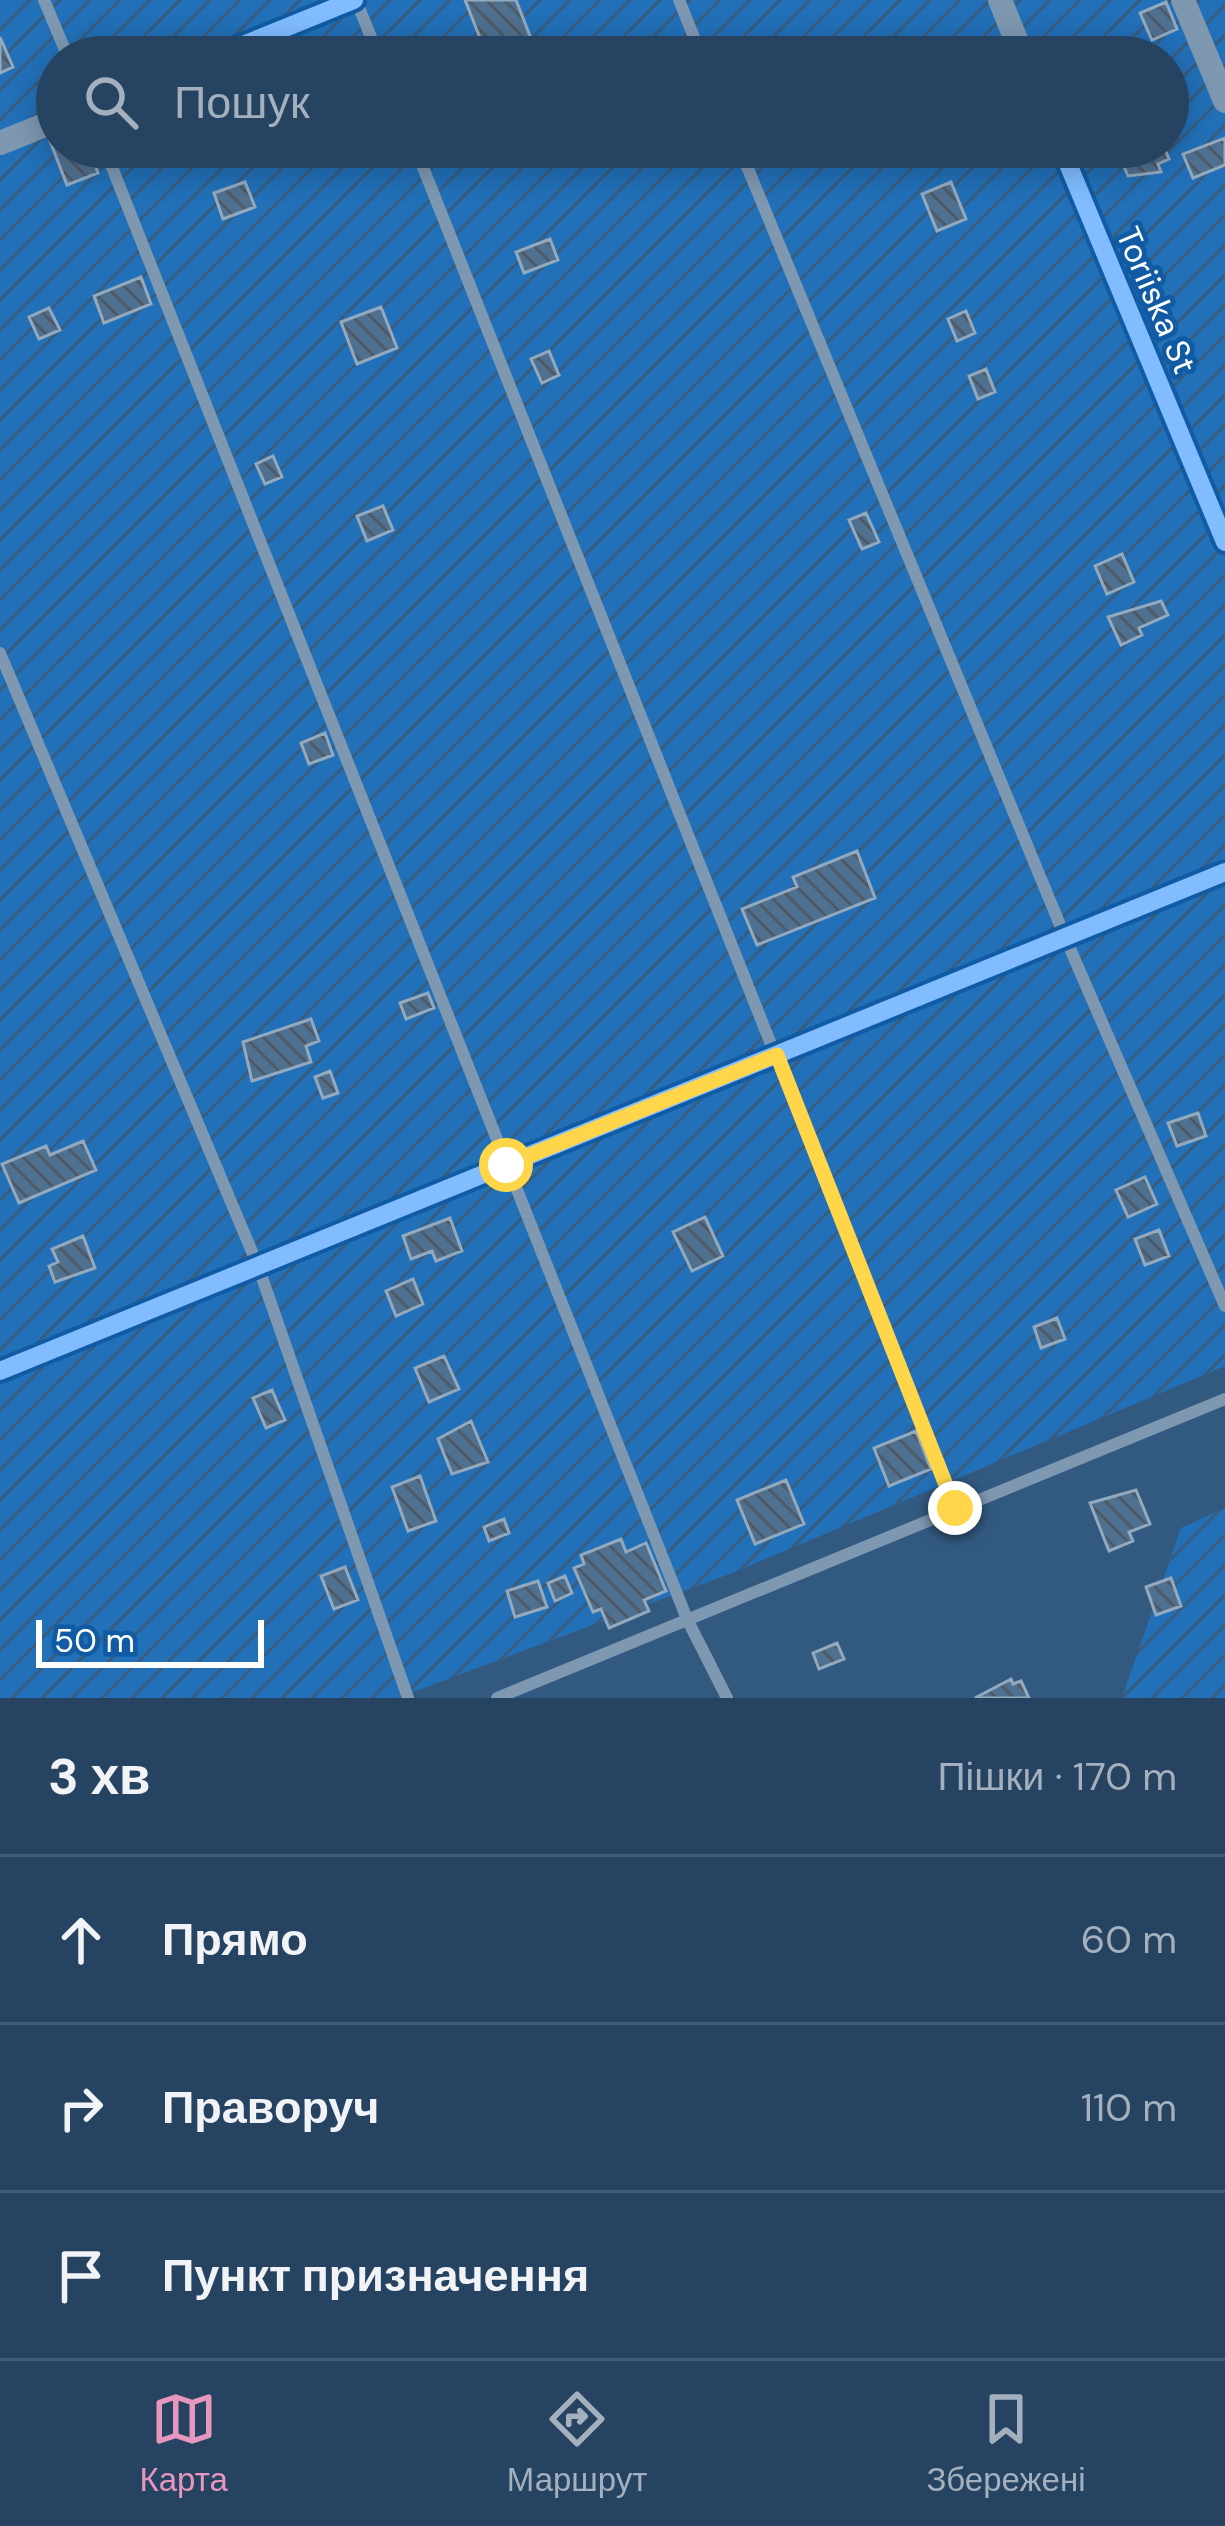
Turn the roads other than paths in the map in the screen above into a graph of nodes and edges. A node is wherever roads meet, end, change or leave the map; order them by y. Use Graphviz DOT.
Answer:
graph roads {
  1 [pos="44,0"];
  2 [pos="355,0"];
  3 [pos="679,0"];
  4 [pos="1000,0"];
  5 [pos="1183,0"];
  6 [pos="59,36"];
  7 [pos="265,36"];
  8 [pos="370,36"];
  9 [pos="694,36"];
  10 [pos="1015,36"];
  11 [pos="1225,100"];
  12 [pos="36,128"];
  13 [pos="0,143"];
  14 [pos="112,168"];
  15 [pos="423,168"];
  16 [pos="748,168"];
  17 [pos="1070,168"];
  18 [pos="1225,542"];
  19 [pos="0,652"];
  20 [pos="1225,872"];
  21 [pos="1065,938"];
  22 [pos="777,1055"];
  23 [pos="506,1165"];
  24 [pos="258,1266"];
  25 [pos="1225,1306"];
  26 [pos="0,1371"];
  27 [pos="1225,1399"];
  28 [pos="955,1508"];
  29 [pos="687,1619"];
  30 [pos="408,1698"];
  31 [pos="497,1698"];
  32 [pos="727,1698"];
  1 -- 6 [label="lane"];
  2 -- 7 [label="street"];
  2 -- 8 [label="lane"];
  3 -- 9 [label="lane"];
  4 -- 10 [label="street"];
  5 -- 11 [label="street"];
  12 -- 13 [label="street"];
  14 -- 23 [label="lane"];
  15 -- 22 [label="lane"];
  16 -- 21 [label="lane"];
  17 -- 18 [label="street, Toriiska St"];
  19 -- 24 [label="lane"];
  20 -- 21 [label="street"];
  21 -- 22 [label="street"];
  21 -- 25 [label="lane"];
  22 -- 23 [label="street"];
  22 -- 28 [label="lane"];
  23 -- 24 [label="street"];
  23 -- 29 [label="lane"];
  24 -- 26 [label="street"];
  24 -- 30 [label="lane"];
  27 -- 28 [label="lane"];
  28 -- 29 [label="lane"];
  29 -- 31 [label="lane"];
  29 -- 32 [label="lane"];
}
